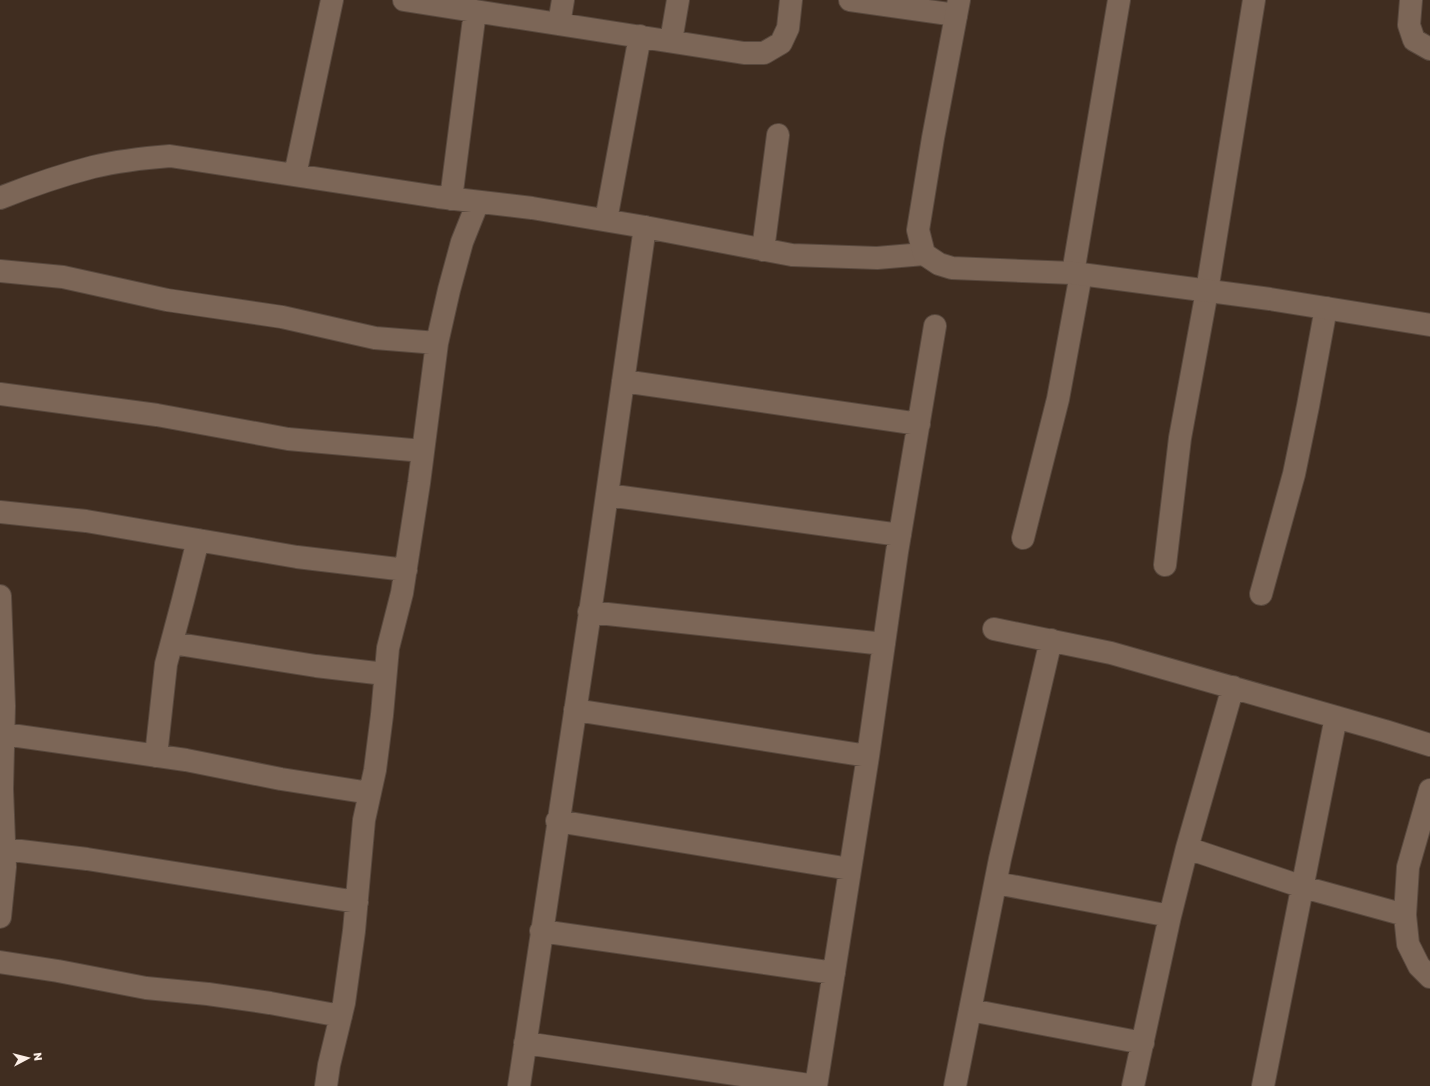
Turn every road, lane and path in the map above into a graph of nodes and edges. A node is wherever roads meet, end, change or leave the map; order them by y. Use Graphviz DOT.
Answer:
graph roads {
  1 [pos="332,0"];
  2 [pos="404,0"];
  3 [pos="563,0"];
  4 [pos="678,0"];
  5 [pos="791,0"];
  6 [pos="850,0"];
  7 [pos="1119,0"];
  8 [pos="1254,0"];
  9 [pos="1411,0"];
  10 [pos="447,3"];
  11 [pos="957,8"];
  12 [pos="475,11"];
  13 [pos="559,24"];
  14 [pos="640,36"];
  15 [pos="671,41"];
  16 [pos="1430,49"];
  17 [pos="778,136"];
  18 [pos="295,175"];
  19 [pos="0,198"];
  20 [pos="451,198"];
  21 [pos="478,202"];
  22 [pos="606,220"];
  23 [pos="645,226"];
  24 [pos="763,250"];
  25 [pos="924,254"];
  26 [pos="0,271"];
  27 [pos="1077,274"];
  28 [pos="1207,291"];
  29 [pos="1326,308"];
  30 [pos="1430,324"];
  31 [pos="935,326"];
  32 [pos="437,343"];
  33 [pos="623,381"];
  34 [pos="0,394"];
  35 [pos="919,424"];
  36 [pos="423,451"];
  37 [pos="607,495"];
  38 [pos="0,512"];
  39 [pos="900,535"];
  40 [pos="1023,538"];
  41 [pos="198,540"];
  42 [pos="1165,565"];
  43 [pos="406,570"];
  44 [pos="1261,594"];
  45 [pos="0,596"];
  46 [pos="590,612"];
  47 [pos="994,629"];
  48 [pos="1051,640"];
  49 [pos="172,643"];
  50 [pos="884,644"];
  51 [pos="385,674"];
  52 [pos="1233,687"];
  53 [pos="574,710"];
  54 [pos="1336,717"];
  55 [pos="4,734"];
  56 [pos="1430,745"];
  57 [pos="156,756"];
  58 [pos="868,756"];
  59 [pos="1430,790"];
  60 [pos="370,793"];
  61 [pos="557,821"];
  62 [pos="1187,848"];
  63 [pos="4,849"];
  64 [pos="850,869"];
  65 [pos="996,883"];
  66 [pos="1303,887"];
  67 [pos="357,902"];
  68 [pos="1405,915"];
  69 [pos="0,916"];
  70 [pos="1170,916"];
  71 [pos="541,931"];
  72 [pos="0,962"];
  73 [pos="834,973"];
  74 [pos="1430,978"];
  75 [pos="970,1010"];
  76 [pos="341,1016"];
  77 [pos="525,1043"];
  78 [pos="1143,1043"];
  79 [pos="326,1086"];
  80 [pos="518,1086"];
  81 [pos="816,1086"];
  82 [pos="955,1086"];
  83 [pos="1133,1086"];
  84 [pos="1263,1086"];
  1 -- 18 [label="street"];
  2 -- 10 [label="street"];
  3 -- 13 [label="street"];
  4 -- 15 [label="street"];
  5 -- 15 [label="street"];
  6 -- 11 [label="street"];
  7 -- 27 [label="street"];
  8 -- 28 [label="street"];
  9 -- 16 [label="street"];
  10 -- 12 [label="street"];
  11 -- 25 [label="street"];
  12 -- 13 [label="street"];
  12 -- 20 [label="street"];
  13 -- 14 [label="street"];
  14 -- 15 [label="street"];
  14 -- 22 [label="street"];
  17 -- 24 [label="street"];
  18 -- 19 [label="street"];
  18 -- 20 [label="street"];
  20 -- 21 [label="street"];
  21 -- 22 [label="street"];
  21 -- 32 [label="street"];
  22 -- 23 [label="street"];
  23 -- 24 [label="street"];
  23 -- 33 [label="street"];
  24 -- 25 [label="street"];
  25 -- 27 [label="street"];
  26 -- 32 [label="street"];
  27 -- 28 [label="street"];
  27 -- 40 [label="street"];
  28 -- 29 [label="street"];
  28 -- 42 [label="street"];
  29 -- 30 [label="street"];
  29 -- 44 [label="street"];
  31 -- 35 [label="street"];
  32 -- 36 [label="street"];
  33 -- 35 [label="street"];
  33 -- 37 [label="street"];
  34 -- 36 [label="street"];
  35 -- 39 [label="street"];
  36 -- 43 [label="street"];
  37 -- 39 [label="street"];
  37 -- 46 [label="street"];
  38 -- 41 [label="street"];
  39 -- 50 [label="street"];
  41 -- 43 [label="street"];
  41 -- 49 [label="street"];
  43 -- 51 [label="street"];
  45 -- 55 [label="street"];
  46 -- 50 [label="street"];
  46 -- 53 [label="street"];
  47 -- 48 [label="street"];
  48 -- 52 [label="street"];
  48 -- 65 [label="street"];
  49 -- 51 [label="street"];
  49 -- 57 [label="street"];
  50 -- 58 [label="street"];
  51 -- 60 [label="street"];
  52 -- 54 [label="street"];
  52 -- 62 [label="street"];
  53 -- 58 [label="street"];
  53 -- 61 [label="street"];
  54 -- 56 [label="street"];
  54 -- 66 [label="street"];
  55 -- 57 [label="street"];
  55 -- 63 [label="street"];
  57 -- 60 [label="street"];
  58 -- 64 [label="street"];
  59 -- 68 [label="street"];
  60 -- 67 [label="street"];
  61 -- 64 [label="street"];
  61 -- 71 [label="street"];
  62 -- 66 [label="street"];
  62 -- 70 [label="street"];
  63 -- 67 [label="street"];
  63 -- 69 [label="street"];
  64 -- 73 [label="street"];
  65 -- 70 [label="street"];
  65 -- 75 [label="street"];
  66 -- 68 [label="street"];
  66 -- 84 [label="street"];
  67 -- 76 [label="street"];
  68 -- 74 [label="street"];
  70 -- 78 [label="street"];
  71 -- 73 [label="street"];
  71 -- 77 [label="street"];
  72 -- 76 [label="street"];
  73 -- 81 [label="street"];
  75 -- 78 [label="street"];
  75 -- 82 [label="street"];
  76 -- 79 [label="street"];
  77 -- 80 [label="street"];
  77 -- 81 [label="street"];
  78 -- 83 [label="street"];
}
